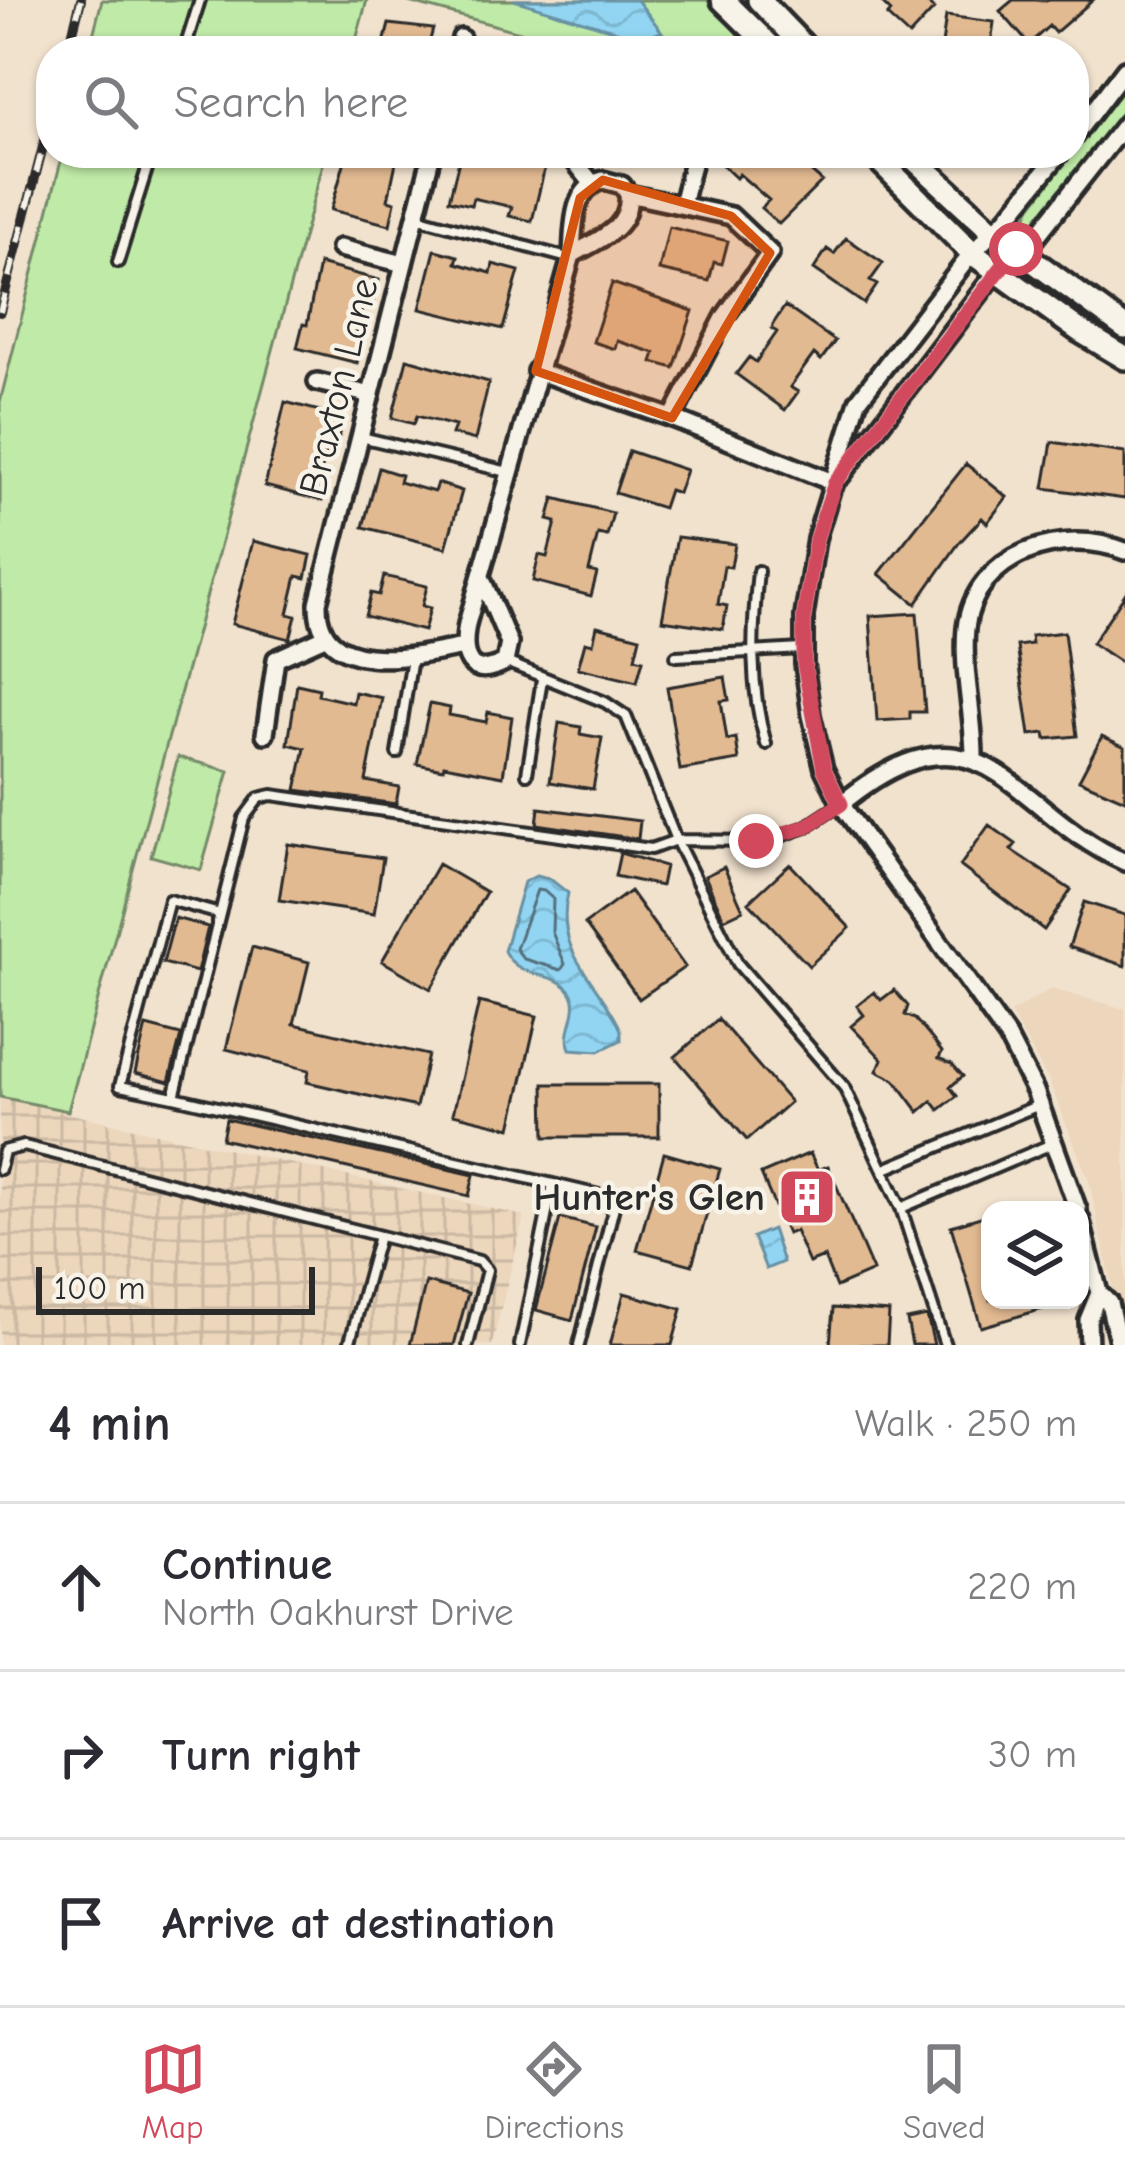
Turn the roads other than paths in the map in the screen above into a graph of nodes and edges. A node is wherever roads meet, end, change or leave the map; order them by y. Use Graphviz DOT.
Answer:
graph roads {
  1 [pos="200,0"];
  2 [pos="723,0"];
  3 [pos="759,0"];
  4 [pos="189,36"];
  5 [pos="760,36"];
  6 [pos="794,36"];
  7 [pos="1125,69"];
  8 [pos="1089,116"];
  9 [pos="1125,124"];
  10 [pos="147,168"];
  11 [pos="428,168"];
  12 [pos="580,168"];
  13 [pos="691,168"];
  14 [pos="887,168"];
  15 [pos="924,168"];
  16 [pos="1047,168"];
  17 [pos="592,183"];
  18 [pos="628,194"];
  19 [pos="682,205"];
  20 [pos="416,217"];
  21 [pos="992,231"];
  22 [pos="340,248"];
  23 [pos="1016,249"];
  24 [pos="972,253"];
  25 [pos="570,257"];
  26 [pos="118,262"];
  27 [pos="404,264"];
  28 [pos="997,272"];
  29 [pos="1125,328"];
  30 [pos="1125,358"];
  31 [pos="536,371"];
  32 [pos="317,382"];
  33 [pos="371,395"];
  34 [pos="672,418"];
  35 [pos="361,436"];
  36 [pos="509,472"];
  37 [pos="835,483"];
  38 [pos="1125,551"];
  39 [pos="758,571"];
  40 [pos="481,578"];
  41 [pos="325,637"];
  42 [pos="463,647"];
  43 [pos="803,649"];
  44 [pos="752,652"];
  45 [pos="676,656"];
  46 [pos="412,658"];
  47 [pos="505,662"];
  48 [pos="542,679"];
  49 [pos="265,734"];
  50 [pos="766,744"];
  51 [pos="398,753"];
  52 [pos="974,757"];
  53 [pos="527,774"];
  54 [pos="841,804"];
  55 [pos="676,841"];
  56 [pos="1125,862"];
  57 [pos="220,914"];
  58 [pos="174,1097"];
  59 [pos="1040,1104"];
  60 [pos="1056,1142"];
  61 [pos="0,1169"];
  62 [pos="885,1169"];
  63 [pos="553,1184"];
  64 [pos="1075,1201"];
  65 [pos="901,1208"];
  66 [pos="379,1236"];
  67 [pos="1089,1254"];
  68 [pos="1099,1294"];
  69 [pos="349,1345"];
  70 [pos="468,1345"];
  71 [pos="520,1345"];
  72 [pos="579,1345"];
  73 [pos="945,1345"];
  74 [pos="1089,1345"];
  75 [pos="1119,1345"];
  1 -- 4 [label="lane"];
  2 -- 5 [label="street"];
  3 -- 6 [label="street"];
  7 -- 8 [label="street"];
  9 -- 23 [label="street"];
  10 -- 26 [label="lane"];
  11 -- 20 [label="street, Braxton Lane"];
  12 -- 17 [label="street"];
  13 -- 19 [label="street"];
  14 -- 24 [label="street"];
  15 -- 21 [label="street"];
  16 -- 21 [label="street"];
  17 -- 18 [label="street"];
  17 -- 25 [label="street"];
  18 -- 19 [label="street"];
  18 -- 25 [label="street"];
  19 -- 34 [label="street"];
  20 -- 25 [label="lane"];
  20 -- 27 [label="street, Braxton Lane"];
  21 -- 23 [label="street"];
  21 -- 24 [label="street"];
  22 -- 27 [label="street"];
  23 -- 28 [label="street"];
  23 -- 29 [label="street"];
  24 -- 28 [label="street"];
  24 -- 37 [label="street"];
  25 -- 31 [label="street"];
  27 -- 33 [label="street, Braxton Lane"];
  28 -- 30 [label="street"];
  28 -- 37 [label="street"];
  31 -- 34 [label="street"];
  31 -- 36 [label="street"];
  32 -- 33 [label="street"];
  33 -- 35 [label="street, Braxton Lane"];
  34 -- 37 [label="street"];
  35 -- 36 [label="lane"];
  35 -- 41 [label="street, Braxton Lane"];
  36 -- 40 [label="street"];
  37 -- 43 [label="street"];
  38 -- 52 [label="street"];
  39 -- 44 [label="lane"];
  40 -- 42 [label="street"];
  40 -- 47 [label="street"];
  41 -- 46 [label="street"];
  41 -- 49 [label="street"];
  42 -- 46 [label="street"];
  42 -- 47 [label="street"];
  43 -- 44 [label="lane"];
  43 -- 54 [label="street"];
  44 -- 45 [label="lane"];
  44 -- 50 [label="lane"];
  46 -- 51 [label="lane"];
  47 -- 48 [label="lane"];
  48 -- 53 [label="lane"];
  48 -- 55 [label="lane"];
  52 -- 54 [label="street"];
  52 -- 56 [label="street"];
  54 -- 55 [label="lane"];
  54 -- 59 [label="street"];
  55 -- 57 [label="lane"];
  55 -- 62 [label="lane"];
  57 -- 58 [label="lane"];
  57 -- 58 [label="lane"];
  58 -- 63 [label="lane"];
  59 -- 60 [label="street"];
  59 -- 62 [label="lane"];
  60 -- 64 [label="street"];
  60 -- 65 [label="lane"];
  61 -- 66 [label="lane"];
  62 -- 65 [label="lane"];
  63 -- 71 [label="lane"];
  63 -- 72 [label="lane"];
  65 -- 73 [label="lane"];
  66 -- 69 [label="lane"];
  66 -- 70 [label="lane"];
  67 -- 68 [label="street"];
  68 -- 74 [label="street"];
  68 -- 75 [label="street"];
}
